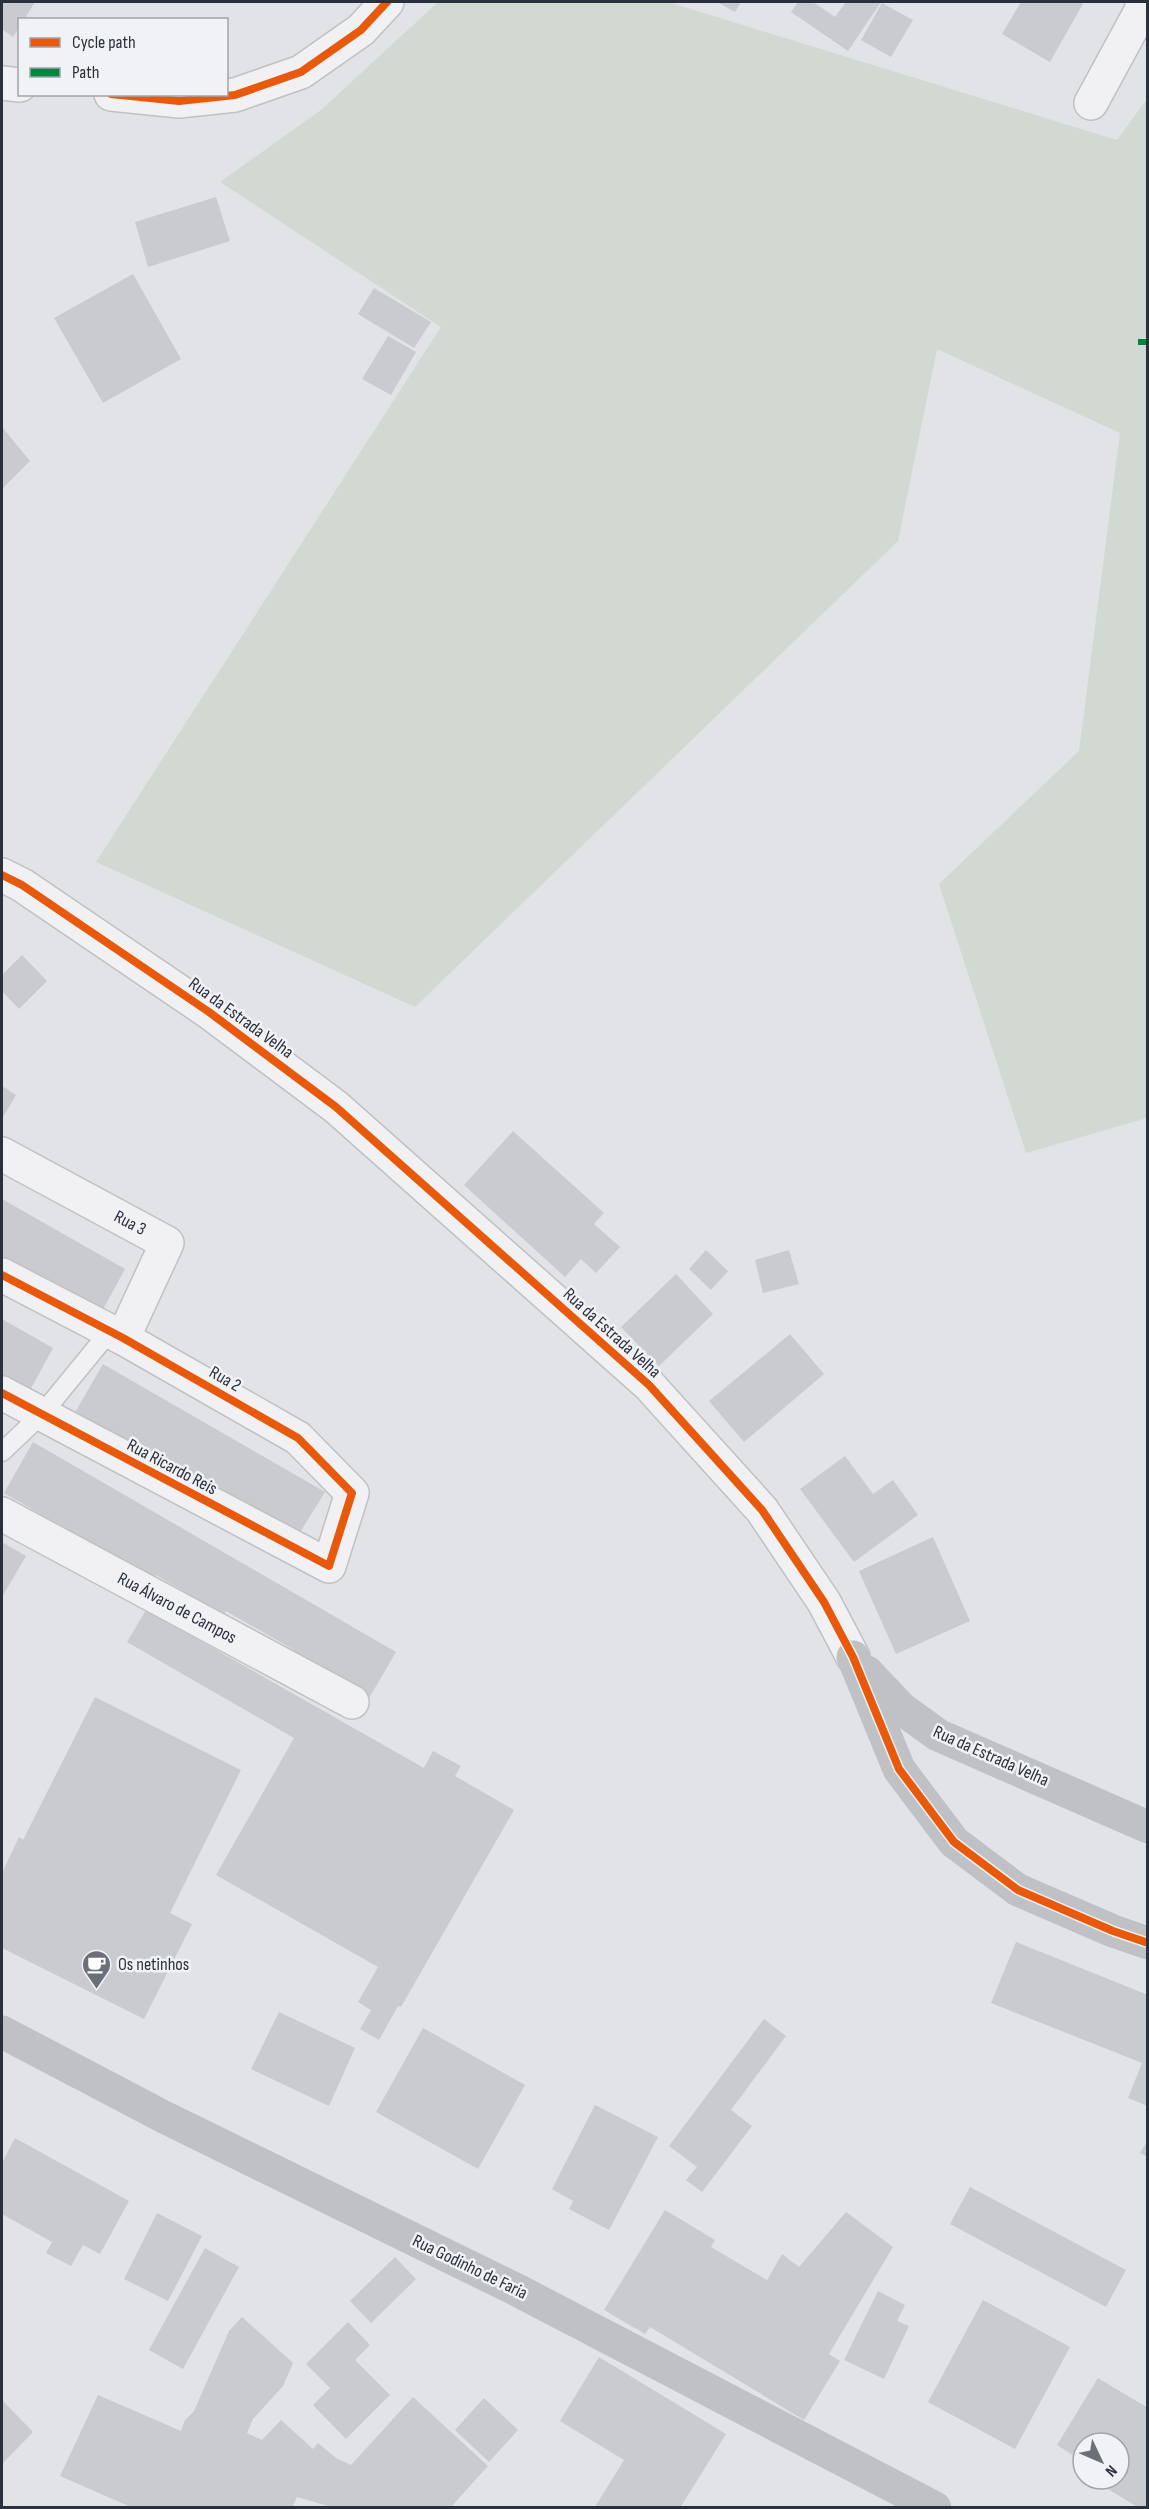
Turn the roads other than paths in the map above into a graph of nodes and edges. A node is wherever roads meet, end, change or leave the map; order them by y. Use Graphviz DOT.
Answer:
graph roads {
  1 [pos="387,2"];
  2 [pos="1142,2"];
  3 [pos="2,84"];
  4 [pos="18,85"];
  5 [pos="130,96"];
  6 [pos="226,96"];
  7 [pos="228,96"];
  8 [pos="1091,103"];
  9 [pos="2,875"];
  10 [pos="2,1154"];
  11 [pos="2,1275"];
  12 [pos="117,1335"];
  13 [pos="2,1393"];
  14 [pos="42,1414"];
  15 [pos="2,1452"];
  16 [pos="2,1514"];
  17 [pos="329,1566"];
  18 [pos="853,1657"];
  19 [pos="352,1702"];
  20 [pos="1148,1827"];
  21 [pos="1148,1943"];
  22 [pos="2,2032"];
  23 [pos="935,2508"];
  1 -- 7 [label="street"];
  2 -- 8 [label="street"];
  3 -- 4 [label="street"];
  5 -- 6 [label="street"];
  9 -- 18 [label="street, Rua da Estrada Velha"];
  10 -- 12 [label="street, Rua 3"];
  11 -- 12 [label="street, Rua 2"];
  12 -- 14 [label="lane"];
  12 -- 17 [label="street, Rua 2"];
  13 -- 14 [label="street, Rua Ricardo Reis"];
  14 -- 15 [label="lane"];
  14 -- 17 [label="street, Rua Ricardo Reis"];
  16 -- 19 [label="street, Rua Álvaro de Campos"];
  18 -- 20 [label="main road, Rua da Estrada Velha"];
  18 -- 21 [label="main road, Rua da Estrada Velha"];
  22 -- 23 [label="main road, Rua Godinho de Faria"];
}
